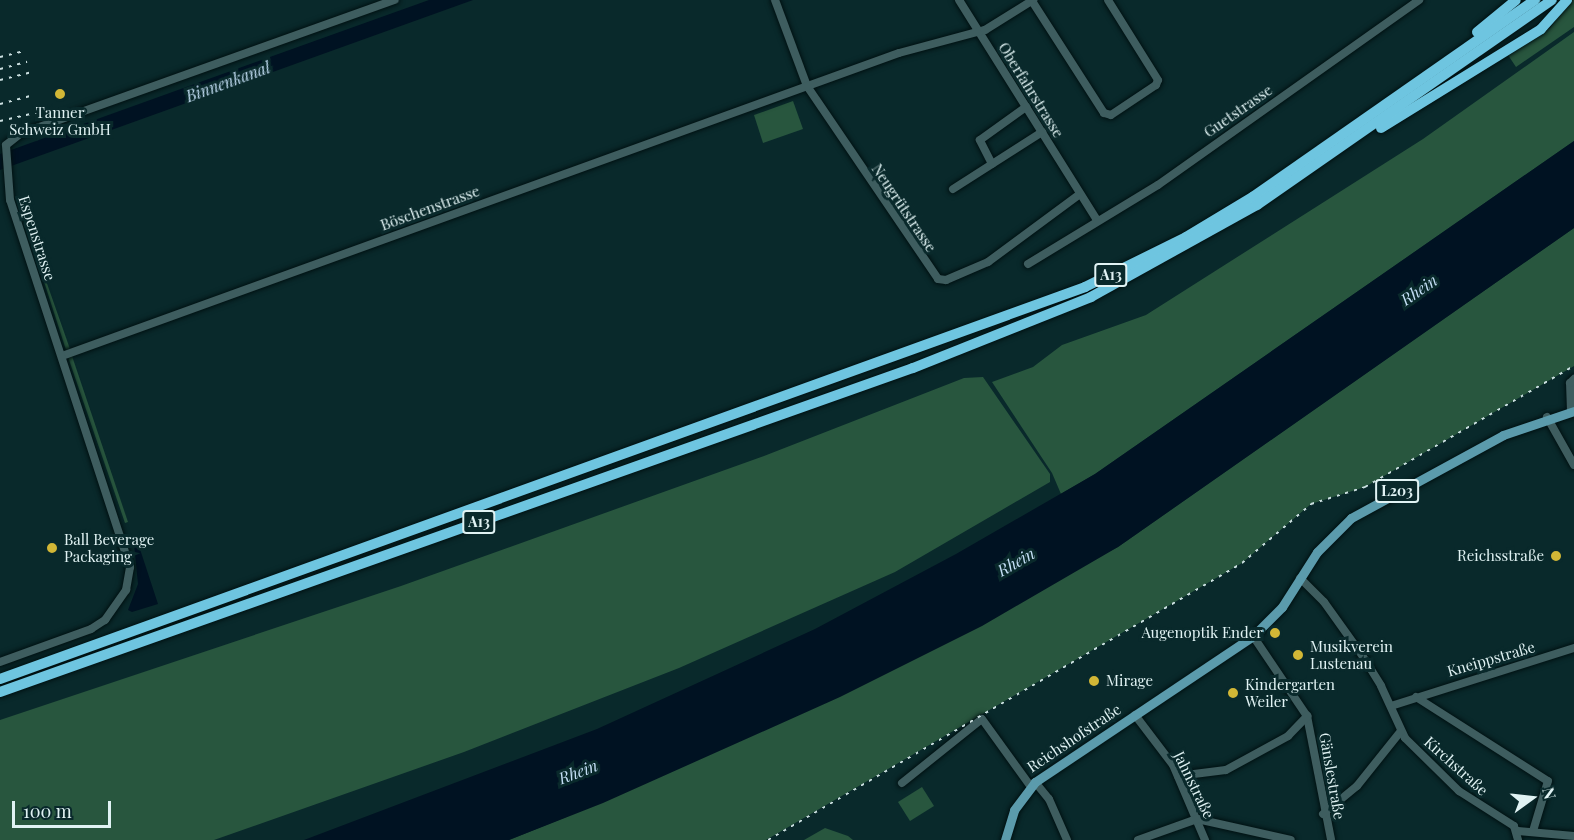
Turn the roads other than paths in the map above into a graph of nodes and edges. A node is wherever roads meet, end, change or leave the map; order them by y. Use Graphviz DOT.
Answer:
graph roads {
  1 [pos="395,0"];
  2 [pos="775,0"];
  3 [pos="959,0"];
  4 [pos="1033,0"];
  5 [pos="1108,0"];
  6 [pos="1419,0"];
  7 [pos="1516,0"];
  8 [pos="1535,0"];
  9 [pos="1552,0"];
  10 [pos="1564,5"];
  11 [pos="979,31"];
  12 [pos="1417,83"];
  13 [pos="807,86"];
  14 [pos="1026,107"];
  15 [pos="1042,132"];
  16 [pos="5,145"];
  17 [pos="1326,158"];
  18 [pos="992,164"];
  19 [pos="953,189"];
  20 [pos="1080,194"];
  21 [pos="1097,220"];
  22 [pos="1028,264"];
  23 [pos="62,356"];
  24 [pos="1574,380"];
  25 [pos="1573,411"];
  26 [pos="1547,417"];
  27 [pos="1574,465"];
  28 [pos="1300,578"];
  29 [pos="1253,636"];
  30 [pos="1574,648"];
  31 [pos="0,662"];
  32 [pos="0,679"];
  33 [pos="0,693"];
  34 [pos="1416,697"];
  35 [pos="1391,706"];
  36 [pos="1135,715"];
  37 [pos="1307,717"];
  38 [pos="1401,731"];
  39 [pos="1178,776"];
  40 [pos="902,783"];
  41 [pos="1033,784"];
  42 [pos="1323,814"];
  43 [pos="1197,819"];
  44 [pos="1518,831"];
  45 [pos="1533,831"];
  46 [pos="1574,836"];
  47 [pos="1005,840"];
  48 [pos="1067,840"];
  49 [pos="1138,840"];
  50 [pos="1205,840"];
  51 [pos="1291,840"];
  52 [pos="1331,840"];
  53 [pos="1518,840"];
  1 -- 16 [label="street, Espenstrasse"];
  2 -- 13 [label="street, Neugrütstrasse"];
  3 -- 11 [label="street, Oberfahrstrasse"];
  4 -- 5 [label="street"];
  4 -- 11 [label="street, Böschenstrasse"];
  6 -- 21 [label="street, Guetstrasse"];
  7 -- 12 [label="highway, A13"];
  8 -- 12 [label="highway, A13"];
  9 -- 17 [label="highway, A13"];
  10 -- 17 [label="highway, A13"];
  11 -- 13 [label="street, Böschenstrasse"];
  11 -- 14 [label="street, Oberfahrstrasse"];
  12 -- 32 [label="highway, A13"];
  13 -- 20 [label="street, Neugrütstrasse"];
  13 -- 23 [label="street, Böschenstrasse"];
  14 -- 15 [label="street, Oberfahrstrasse"];
  14 -- 18 [label="street"];
  15 -- 18 [label="street"];
  15 -- 20 [label="street, Oberfahrstrasse"];
  16 -- 23 [label="street, Espenstrasse"];
  17 -- 33 [label="highway, A13"];
  18 -- 19 [label="street"];
  20 -- 21 [label="street"];
  21 -- 22 [label="street"];
  23 -- 31 [label="street, Espenstrasse"];
  24 -- 25 [label="street"];
  25 -- 26 [label="main road, L203"];
  26 -- 27 [label="street"];
  26 -- 28 [label="main road, L203"];
  28 -- 29 [label="main road, Reichshofstraße / L203"];
  28 -- 35 [label="street, Kirchstraße"];
  29 -- 36 [label="main road, Reichshofstraße / L203"];
  29 -- 37 [label="street, Gänslestraße"];
  30 -- 34 [label="street, Kneippstraße"];
  34 -- 35 [label="street, Kneippstraße"];
  34 -- 45 [label="street"];
  35 -- 38 [label="street, Kirchstraße"];
  36 -- 39 [label="street, Jahnstraße"];
  36 -- 41 [label="main road, Reichshofstraße / L203"];
  37 -- 39 [label="street, Gänslestraße"];
  37 -- 42 [label="street, Gänslestraße"];
  38 -- 42 [label="street"];
  38 -- 44 [label="street, Kirchstraße"];
  39 -- 43 [label="street, Jahnstraße"];
  40 -- 41 [label="street, Reichshofstraße"];
  41 -- 47 [label="main road, Reichshofstraße / L203"];
  41 -- 48 [label="street"];
  42 -- 52 [label="street, Gänslestraße"];
  43 -- 49 [label="street"];
  43 -- 50 [label="street, Jahnstraße"];
  43 -- 51 [label="street"];
  44 -- 45 [label="street"];
  44 -- 53 [label="street"];
  45 -- 46 [label="street"];
}
